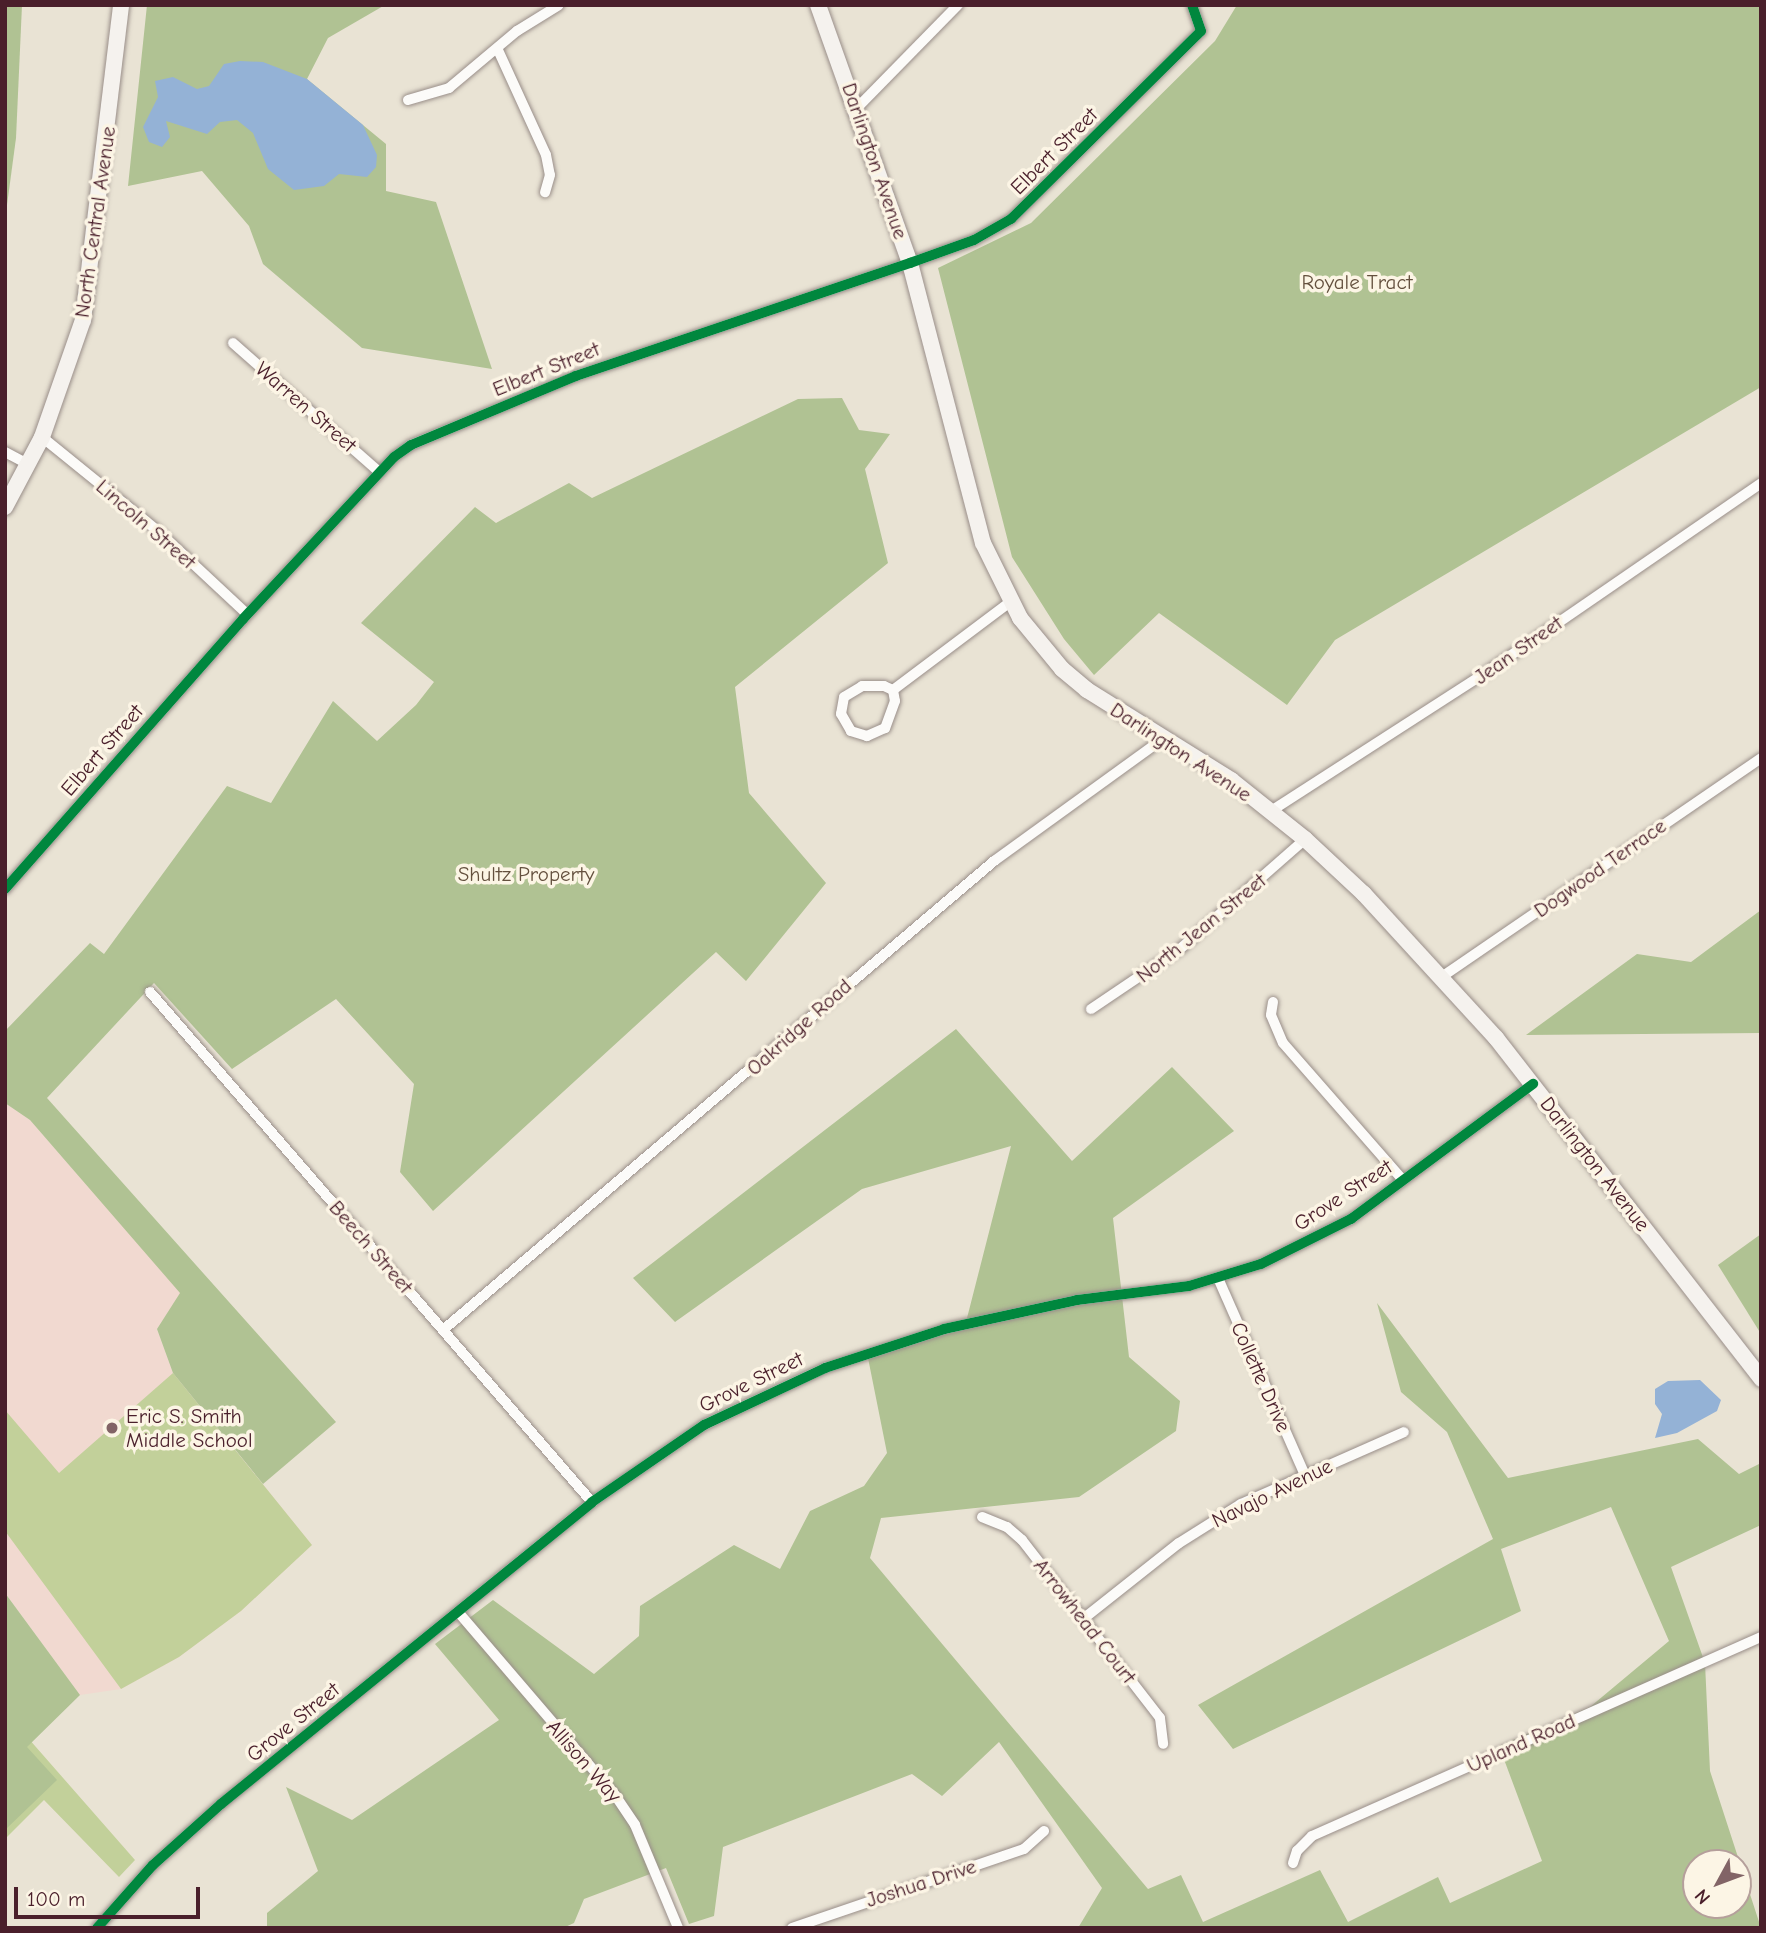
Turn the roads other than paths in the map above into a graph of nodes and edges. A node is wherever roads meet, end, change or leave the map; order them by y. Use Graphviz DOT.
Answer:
graph roads {
  1 [pos="121,5"];
  2 [pos="559,5"];
  3 [pos="818,5"];
  4 [pos="958,5"];
  5 [pos="1192,5"];
  6 [pos="498,50"];
  7 [pos="408,100"];
  8 [pos="858,107"];
  9 [pos="545,192"];
  10 [pos="910,263"];
  11 [pos="233,343"];
  12 [pos="42,437"];
  13 [pos="5,452"];
  14 [pos="28,464"];
  15 [pos="378,471"];
  16 [pos="1761,483"];
  17 [pos="5,507"];
  18 [pos="1010,603"];
  19 [pos="247,614"];
  20 [pos="893,690"];
  21 [pos="1164,738"];
  22 [pos="1761,758"];
  23 [pos="1271,811"];
  24 [pos="1305,839"];
  25 [pos="5,889"];
  26 [pos="1440,978"];
  27 [pos="150,992"];
  28 [pos="1273,1002"];
  29 [pos="1091,1009"];
  30 [pos="1533,1084"];
  31 [pos="1403,1180"];
  32 [pos="1218,1278"];
  33 [pos="443,1330"];
  34 [pos="1761,1379"];
  35 [pos="1404,1432"];
  36 [pos="1305,1475"];
  37 [pos="592,1502"];
  38 [pos="982,1517"];
  39 [pos="458,1613"];
  40 [pos="1083,1619"];
  41 [pos="1761,1637"];
  42 [pos="1163,1744"];
  43 [pos="1044,1831"];
  44 [pos="1293,1863"];
  45 [pos="97,1928"];
  46 [pos="678,1928"];
  47 [pos="792,1928"];
  1 -- 12 [label="main road, North Central Avenue"];
  2 -- 6 [label="street"];
  3 -- 8 [label="main road, Darlington Avenue"];
  4 -- 8 [label="street"];
  5 -- 10 [label="street, Elbert Street"];
  6 -- 7 [label="street"];
  6 -- 9 [label="street"];
  8 -- 10 [label="main road, Darlington Avenue"];
  10 -- 15 [label="street, Elbert Street"];
  10 -- 18 [label="main road, Darlington Avenue"];
  11 -- 15 [label="street, Warren Street"];
  12 -- 14 [label="main road, North Central Avenue"];
  12 -- 19 [label="street, Lincoln Street"];
  13 -- 14 [label="street"];
  14 -- 17 [label="main road, North Central Avenue"];
  15 -- 19 [label="street, Elbert Street"];
  16 -- 23 [label="street, Jean Street"];
  18 -- 20 [label="street"];
  18 -- 21 [label="main road, Darlington Avenue"];
  19 -- 25 [label="street, Elbert Street"];
  20 -- 20 [label="street"];
  21 -- 23 [label="main road, Darlington Avenue"];
  21 -- 33 [label="street, Oakridge Road"];
  22 -- 26 [label="street, Dogwood Terrace"];
  23 -- 24 [label="main road, Darlington Avenue"];
  24 -- 26 [label="main road, Darlington Avenue"];
  24 -- 29 [label="street, North Jean Street"];
  26 -- 30 [label="main road, Darlington Avenue"];
  27 -- 33 [label="street, Beech Street"];
  28 -- 31 [label="street"];
  30 -- 31 [label="street, Grove Street"];
  30 -- 34 [label="main road, Darlington Avenue"];
  31 -- 32 [label="street, Grove Street"];
  32 -- 36 [label="street, Collette Drive"];
  32 -- 37 [label="street, Grove Street"];
  33 -- 37 [label="street, Beech Street"];
  35 -- 36 [label="street, Navajo Avenue"];
  36 -- 40 [label="street, Navajo Avenue"];
  37 -- 39 [label="street, Grove Street"];
  38 -- 40 [label="street, Arrowhead Court"];
  39 -- 45 [label="street, Grove Street"];
  39 -- 46 [label="street, Allison Way"];
  40 -- 42 [label="street, Arrowhead Court"];
  41 -- 44 [label="street, Upland Road"];
  43 -- 47 [label="street, Joshua Drive"];
}
